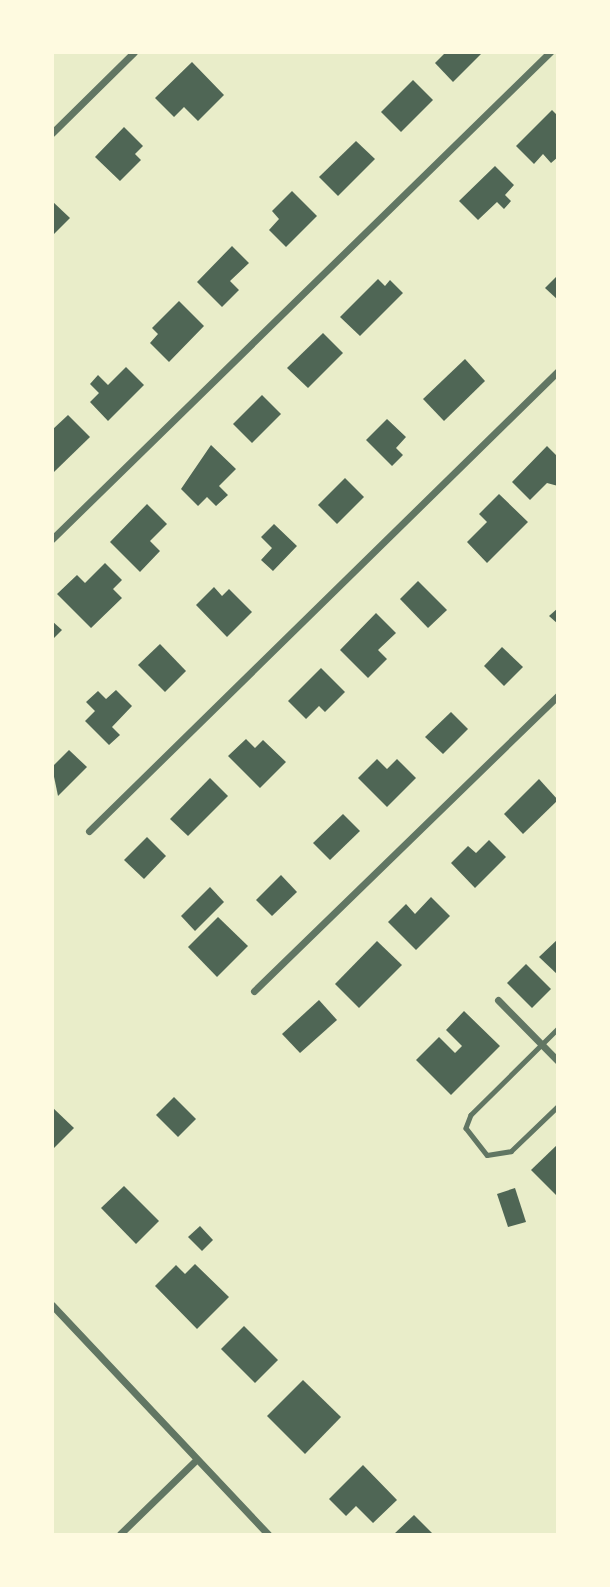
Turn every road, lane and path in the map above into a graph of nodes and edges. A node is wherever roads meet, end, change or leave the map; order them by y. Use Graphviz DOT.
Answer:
graph roads {
  1 [pos="134,52"];
  2 [pos="550,52"];
  3 [pos="52,133"];
  4 [pos="558,371"];
  5 [pos="52,539"];
  6 [pos="558,695"];
  7 [pos="89,831"];
  8 [pos="254,991"];
  9 [pos="498,1000"];
  10 [pos="558,1029"];
  11 [pos="541,1045"];
  12 [pos="558,1062"];
  13 [pos="558,1106"];
  14 [pos="52,1305"];
  15 [pos="196,1460"];
  16 [pos="120,1535"];
  17 [pos="268,1535"];
  1 -- 3 [label="street"];
  2 -- 5 [label="street"];
  4 -- 7 [label="street"];
  6 -- 8 [label="street"];
  9 -- 11 [label="street"];
  10 -- 11 [label="lane"];
  11 -- 12 [label="street"];
  11 -- 13 [label="lane"];
  14 -- 15 [label="street"];
  15 -- 16 [label="street"];
  15 -- 17 [label="street"];
}
